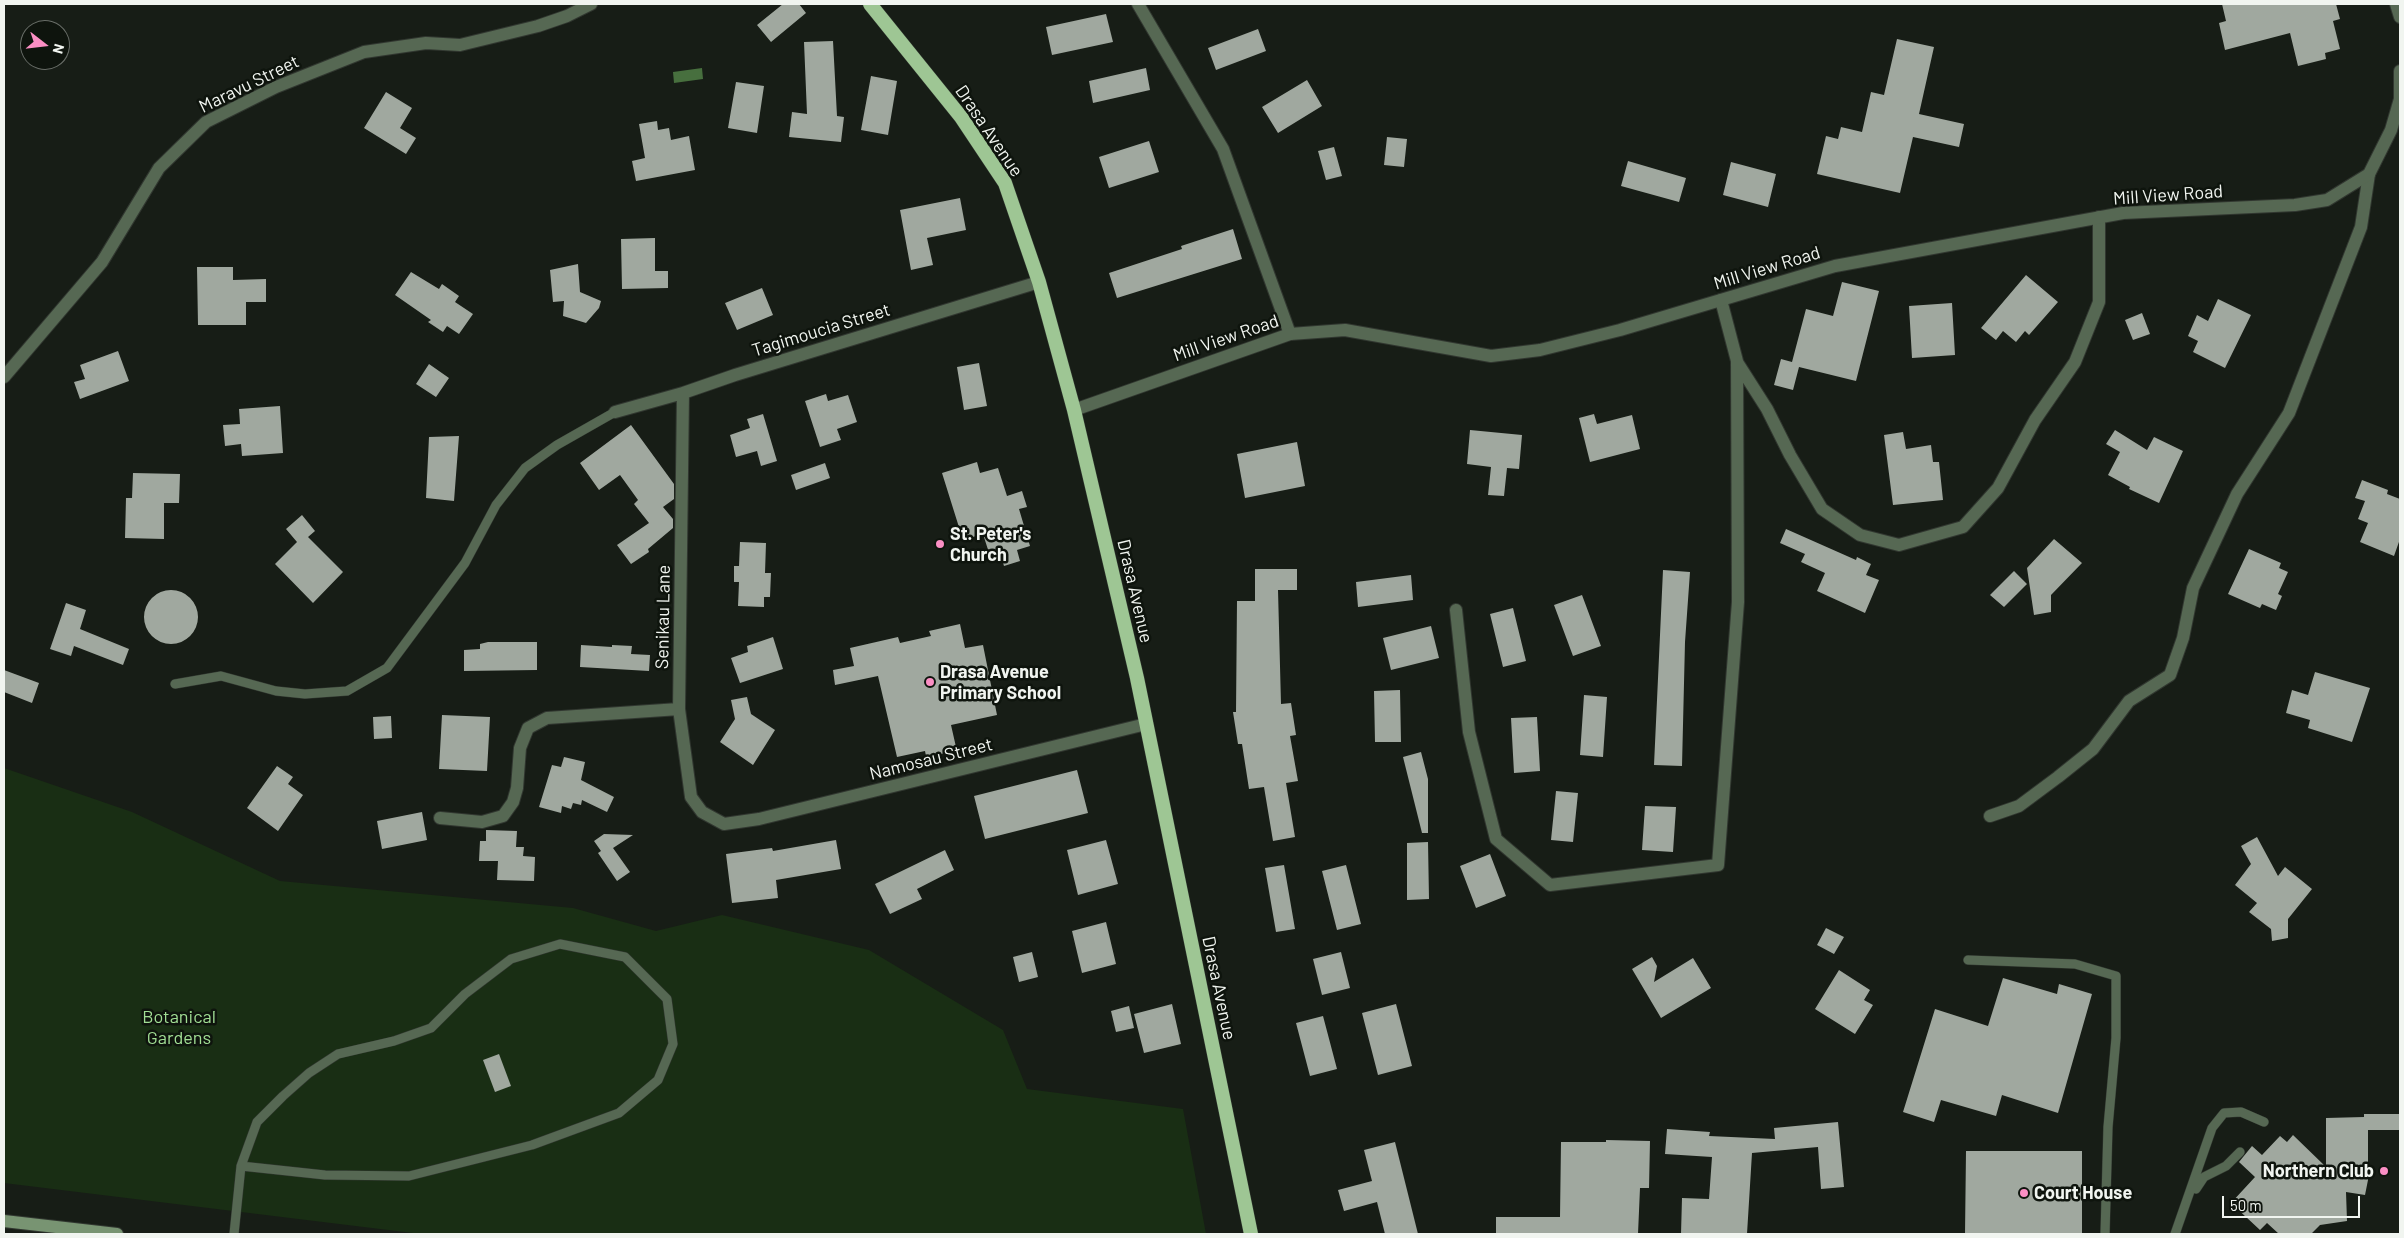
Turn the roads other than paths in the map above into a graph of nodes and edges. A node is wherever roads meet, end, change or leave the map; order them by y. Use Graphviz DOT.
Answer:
graph roads {
  1 [pos="591,4"];
  2 [pos="870,4"];
  3 [pos="1138,4"];
  4 [pos="2396,4"];
  5 [pos="2400,17"];
  6 [pos="2400,71"];
  7 [pos="2369,174"];
  8 [pos="2098,217"];
  9 [pos="1039,282"];
  10 [pos="1721,300"];
  11 [pos="1290,334"];
  12 [pos="1737,361"];
  13 [pos="4,377"];
  14 [pos="683,393"];
  15 [pos="1074,410"];
  16 [pos="615,412"];
  17 [pos="1456,610"];
  18 [pos="175,684"];
  19 [pos="679,708"];
  20 [pos="1146,724"];
  21 [pos="1990,816"];
  22 [pos="440,818"];
  23 [pos="724,824"];
  24 [pos="1968,960"];
  25 [pos="2264,1122"];
  26 [pos="2240,1152"];
  27 [pos="241,1166"];
  28 [pos="2189,1199"];
  29 [pos="4,1221"];
  30 [pos="117,1234"];
  31 [pos="234,1234"];
  32 [pos="1251,1234"];
  33 [pos="2104,1234"];
  34 [pos="2176,1234"];
  1 -- 13 [label="street, Maravu Street"];
  2 -- 9 [label="highway, Drasa Avenue"];
  3 -- 11 [label="street"];
  4 -- 5 [label="street"];
  6 -- 7 [label="street"];
  7 -- 8 [label="street, Mill View Road"];
  7 -- 21 [label="street"];
  8 -- 10 [label="street, Mill View Road"];
  8 -- 12 [label="street"];
  9 -- 14 [label="street, Tagimoucia Street"];
  9 -- 15 [label="highway, Drasa Avenue"];
  10 -- 11 [label="street, Mill View Road"];
  10 -- 12 [label="street"];
  11 -- 15 [label="street, Mill View Road"];
  12 -- 17 [label="street"];
  14 -- 16 [label="street, Tagimoucia Street"];
  14 -- 19 [label="street, Senikau Lane"];
  15 -- 20 [label="highway, Drasa Avenue"];
  16 -- 18 [label="lane"];
  19 -- 22 [label="street"];
  19 -- 23 [label="street, Senikau Lane"];
  20 -- 23 [label="street, Namosau Street"];
  20 -- 32 [label="highway, Drasa Avenue"];
  24 -- 33 [label="lane"];
  25 -- 28 [label="lane"];
  26 -- 28 [label="lane"];
  27 -- 27 [label="lane"];
  27 -- 31 [label="lane"];
  28 -- 34 [label="lane"];
  29 -- 30 [label="main road"];
}
